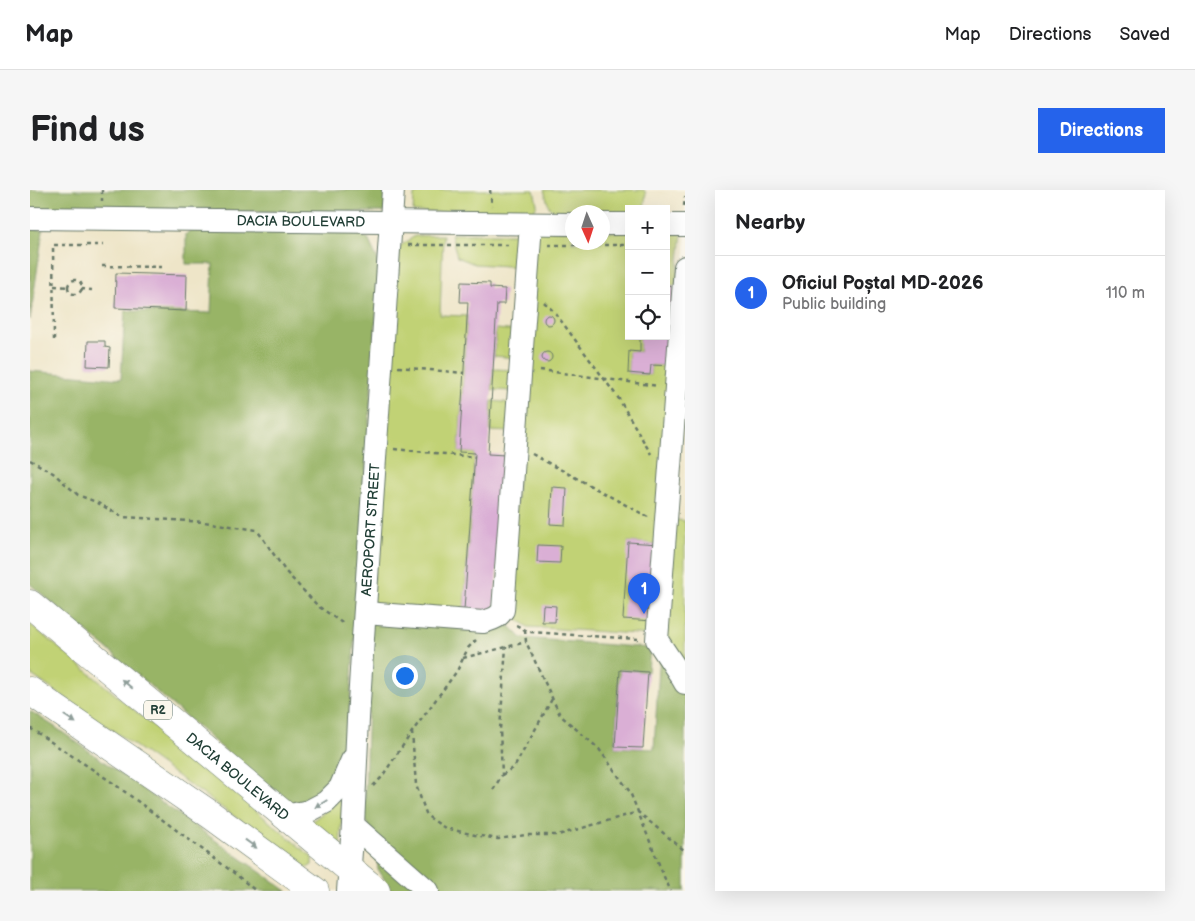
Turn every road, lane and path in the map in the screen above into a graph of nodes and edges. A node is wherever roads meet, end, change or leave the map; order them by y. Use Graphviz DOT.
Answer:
graph roads {
  1 [pos="393,190"];
  2 [pos="30,218"];
  3 [pos="390,223"];
  4 [pos="531,224"];
  5 [pos="565,224"];
  6 [pos="610,224"];
  7 [pos="625,224"];
  8 [pos="670,225"];
  9 [pos="685,225"];
  10 [pos="103,245"];
  11 [pos="102,266"];
  12 [pos="163,267"];
  13 [pos="685,267"];
  14 [pos="526,285"];
  15 [pos="54,286"];
  16 [pos="68,288"];
  17 [pos="81,289"];
  18 [pos="92,290"];
  19 [pos="54,340"];
  20 [pos="381,366"];
  21 [pos="521,367"];
  22 [pos="464,373"];
  23 [pos="603,378"];
  24 [pos="675,388"];
  25 [pos="515,445"];
  26 [pos="375,447"];
  27 [pos="475,457"];
  28 [pos="30,460"];
  29 [pos="668,484"];
  30 [pos="665,526"];
  31 [pos="30,604"];
  32 [pos="364,613"];
  33 [pos="496,618"];
  34 [pos="526,630"];
  35 [pos="363,638"];
  36 [pos="657,640"];
  37 [pos="526,642"];
  38 [pos="506,647"];
  39 [pos="463,658"];
  40 [pos="685,683"];
  41 [pos="30,691"];
  42 [pos="552,699"];
  43 [pos="30,728"];
  44 [pos="412,732"];
  45 [pos="356,750"];
  46 [pos="502,776"];
  47 [pos="493,790"];
  48 [pos="355,795"];
  49 [pos="638,812"];
  50 [pos="286,816"];
  51 [pos="354,824"];
  52 [pos="685,851"];
  53 [pos="349,880"];
  54 [pos="256,891"];
  55 [pos="315,891"];
  56 [pos="376,891"];
  57 [pos="428,891"];
  58 [pos="671,891"];
  1 -- 3 [label="street, AEROPORT STREET"];
  2 -- 3 [label="street, DACIA BOULEVARD"];
  3 -- 4 [label="street, DACIA BOULEVARD"];
  3 -- 20 [label="street, AEROPORT STREET"];
  4 -- 5 [label="street, DACIA BOULEVARD"];
  4 -- 14 [label="street"];
  6 -- 7 [label="street"];
  8 -- 9 [label="street"];
  10 -- 15 [label="path"];
  11 -- 12 [label="path"];
  13 -- 24 [label="street"];
  14 -- 21 [label="street"];
  14 -- 23 [label="path"];
  15 -- 16 [label="path"];
  15 -- 19 [label="path"];
  16 -- 17 [label="path"];
  16 -- 17 [label="path"];
  17 -- 18 [label="path"];
  20 -- 22 [label="path"];
  20 -- 26 [label="street, AEROPORT STREET"];
  21 -- 23 [label="path"];
  21 -- 25 [label="street"];
  23 -- 24 [label="path"];
  23 -- 29 [label="path"];
  24 -- 29 [label="street"];
  25 -- 30 [label="path"];
  25 -- 33 [label="street"];
  26 -- 27 [label="path"];
  26 -- 32 [label="street, AEROPORT STREET"];
  28 -- 35 [label="path"];
  29 -- 30 [label="street"];
  30 -- 36 [label="street"];
  50 -- 31 [label="main road, DACIA BOULEVARD / R2, one-way"];
  32 -- 33 [label="street"];
  32 -- 35 [label="street, AEROPORT STREET"];
  33 -- 34 [label="path"];
  33 -- 39 [label="path"];
  34 -- 36 [label="path"];
  34 -- 37 [label="path"];
  35 -- 45 [label="street, AEROPORT STREET"];
  36 -- 40 [label="street"];
  37 -- 38 [label="path"];
  37 -- 42 [label="path"];
  38 -- 39 [label="path"];
  38 -- 46 [label="path"];
  39 -- 44 [label="path"];
  41 -- 55 [label="main road, one-way"];
  42 -- 46 [label="path"];
  42 -- 49 [label="path"];
  43 -- 54 [label="path"];
  44 -- 48 [label="path"];
  44 -- 49 [label="path"];
  45 -- 48 [label="street, AEROPORT STREET"];
  45 -- 50 [label="street, one-way"];
  46 -- 47 [label="path"];
  48 -- 51 [label="street, AEROPORT STREET"];
  49 -- 52 [label="path"];
  49 -- 58 [label="path"];
  50 -- 53 [label="main road, DACIA BOULEVARD / R2"];
  51 -- 53 [label="street, AEROPORT STREET"];
  51 -- 57 [label="street"];
  53 -- 56 [label="main road, DACIA BOULEVARD / R2"];
}
